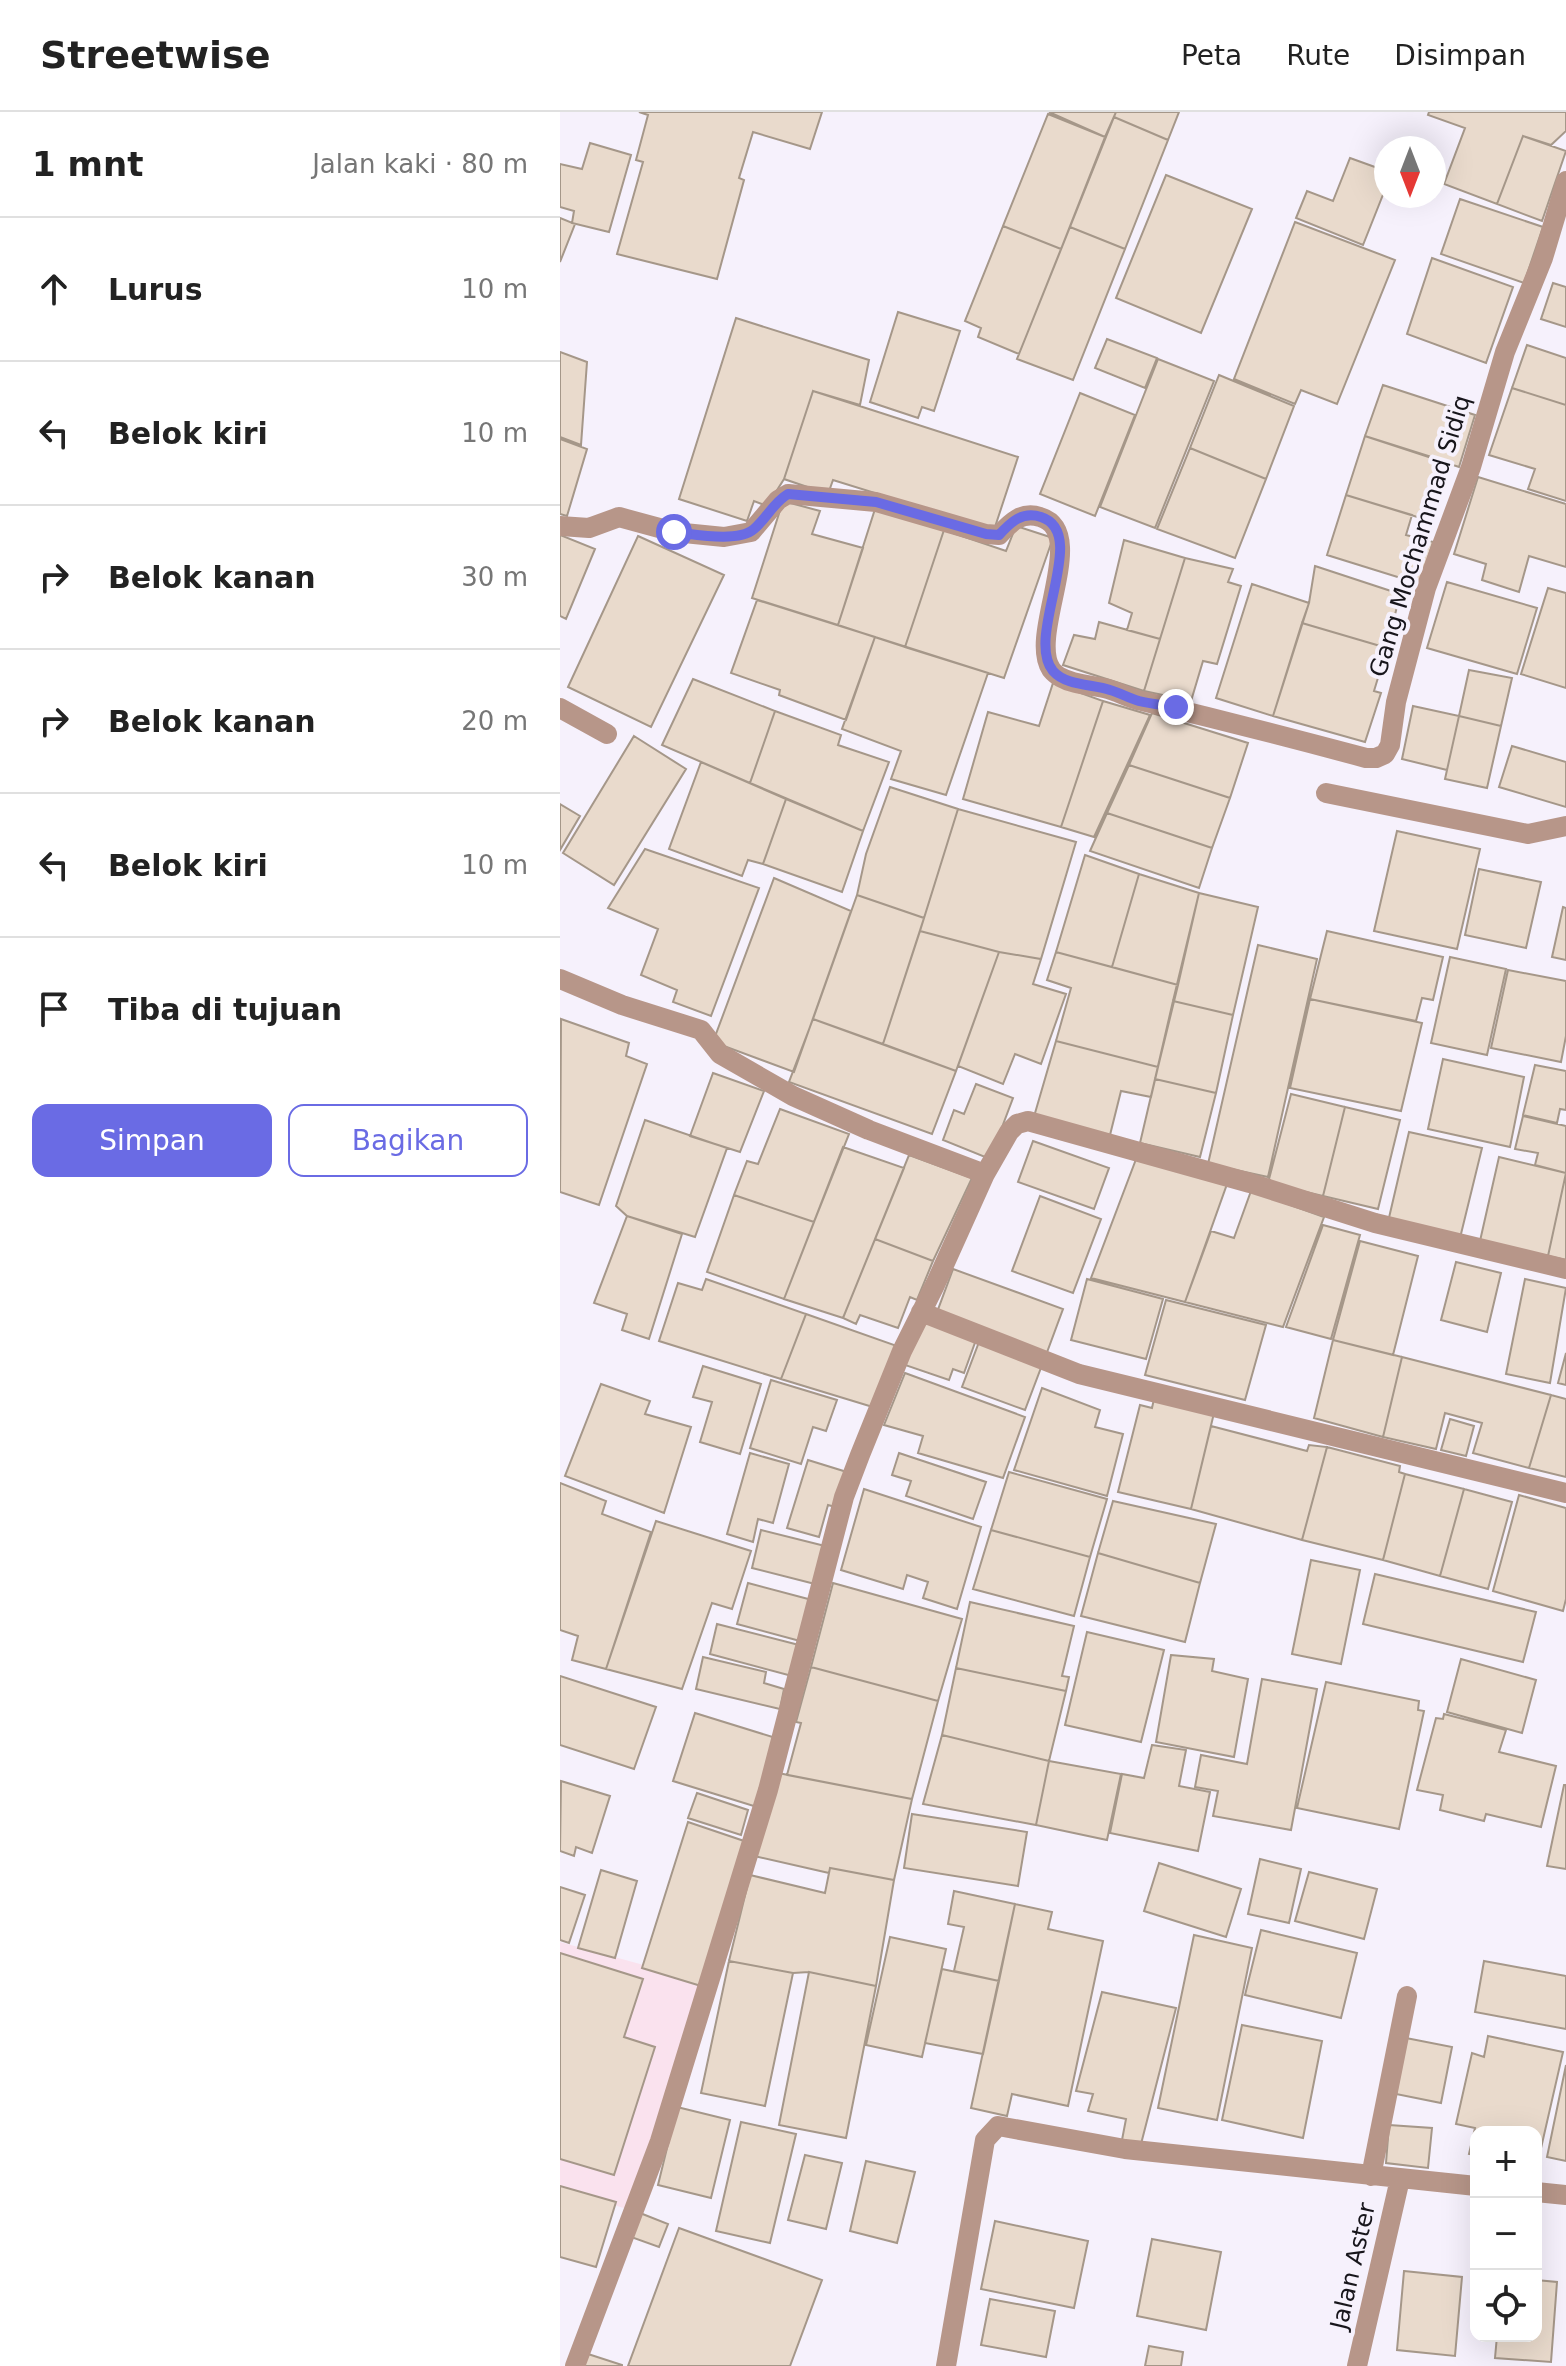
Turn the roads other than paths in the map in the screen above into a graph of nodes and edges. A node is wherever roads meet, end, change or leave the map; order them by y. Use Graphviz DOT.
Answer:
graph roads {
  1 [pos="1566,181"];
  2 [pos="560,526"];
  3 [pos="560,708"];
  4 [pos="607,734"];
  5 [pos="1326,793"];
  6 [pos="1566,826"];
  7 [pos="560,979"];
  8 [pos="985,1174"];
  9 [pos="1566,1269"];
  10 [pos="921,1312"];
  11 [pos="1566,1493"];
  12 [pos="1407,1996"];
  13 [pos="1371,2176"];
  14 [pos="1400,2179"];
  15 [pos="1470,2185"];
  16 [pos="641,2192"];
  17 [pos="1542,2193"];
  18 [pos="1566,2195"];
  19 [pos="560,2361"];
  20 [pos="575,2366"];
  21 [pos="946,2366"];
  22 [pos="1357,2366"];
  1 -- 2 [label="street, Gang Mochammad Sidiq"];
  3 -- 4 [label="street"];
  5 -- 6 [label="street"];
  7 -- 8 [label="street"];
  8 -- 9 [label="street"];
  8 -- 10 [label="street"];
  10 -- 11 [label="street"];
  10 -- 16 [label="street"];
  12 -- 13 [label="street"];
  13 -- 14 [label="street"];
  13 -- 21 [label="street"];
  14 -- 15 [label="street"];
  14 -- 22 [label="street, Jalan Aster"];
  16 -- 19 [label="street"];
  16 -- 20 [label="street"];
  17 -- 18 [label="street"];
}
